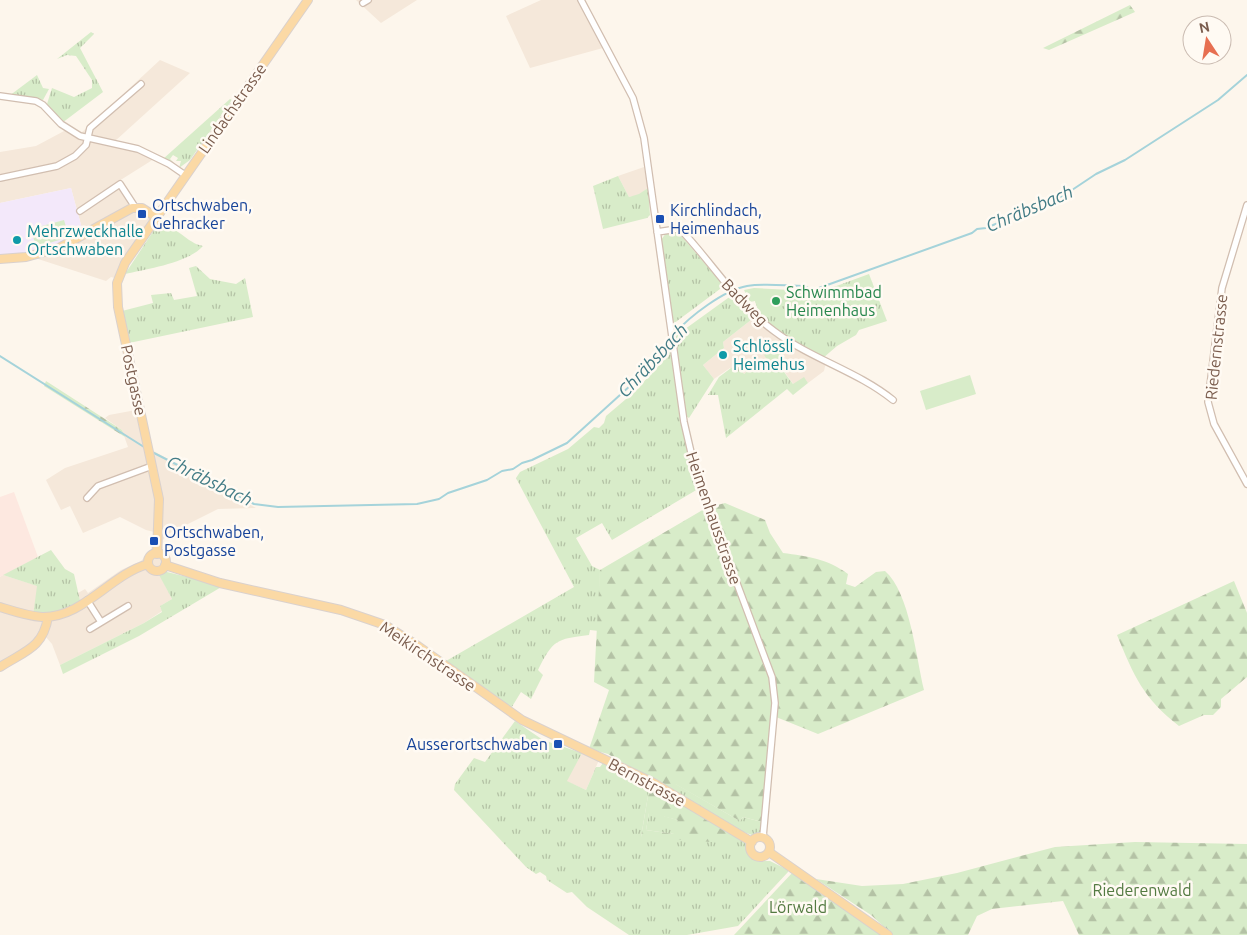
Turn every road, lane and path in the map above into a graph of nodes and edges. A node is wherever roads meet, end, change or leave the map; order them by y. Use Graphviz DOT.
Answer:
graph roads {
  1 [pos="308,0"];
  2 [pos="581,0"];
  3 [pos="142,84"];
  4 [pos="0,96"];
  5 [pos="88,139"];
  6 [pos="185,175"];
  7 [pos="0,178"];
  8 [pos="1247,205"];
  9 [pos="135,207"];
  10 [pos="80,211"];
  11 [pos="156,216"];
  12 [pos="657,232"];
  13 [pos="0,259"];
  14 [pos="893,400"];
  15 [pos="152,466"];
  16 [pos="1247,484"];
  17 [pos="87,498"];
  18 [pos="157,554"];
  19 [pos="148,564"];
  20 [pos="165,565"];
  21 [pos="87,600"];
  22 [pos="128,606"];
  23 [pos="0,607"];
  24 [pos="48,617"];
  25 [pos="101,622"];
  26 [pos="90,629"];
  27 [pos="0,667"];
  28 [pos="538,729"];
  29 [pos="763,837"];
  30 [pos="752,842"];
  31 [pos="769,852"];
  32 [pos="888,935"];
  1 -- 6 [label="main road, Lindachstrasse"];
  2 -- 12 [label="street, Heimenhausstrasse"];
  3 -- 5 [label="street"];
  4 -- 5 [label="street"];
  5 -- 6 [label="street"];
  5 -- 7 [label="street"];
  6 -- 11 [label="main road, Lindachstrasse"];
  8 -- 16 [label="street, Riedernstrasse"];
  9 -- 10 [label="street"];
  9 -- 11 [label="main road"];
  9 -- 13 [label="main road"];
  11 -- 15 [label="main road, Postgasse"];
  12 -- 14 [label="street, Badweg"];
  12 -- 29 [label="street, Heimenhausstrasse"];
  15 -- 17 [label="street"];
  15 -- 18 [label="main road, Postgasse"];
  18 -- 19 [label="main road"];
  18 -- 20 [label="main road"];
  19 -- 20 [label="main road"];
  19 -- 21 [label="main road"];
  20 -- 28 [label="main road, Meikirchstrasse"];
  21 -- 24 [label="main road"];
  21 -- 25 [label="street"];
  22 -- 25 [label="street"];
  23 -- 24 [label="main road"];
  24 -- 27 [label="main road"];
  25 -- 26 [label="street"];
  28 -- 30 [label="main road, Bernstrasse"];
  29 -- 30 [label="main road"];
  29 -- 31 [label="main road"];
  30 -- 31 [label="main road"];
  31 -- 32 [label="main road"];
}
